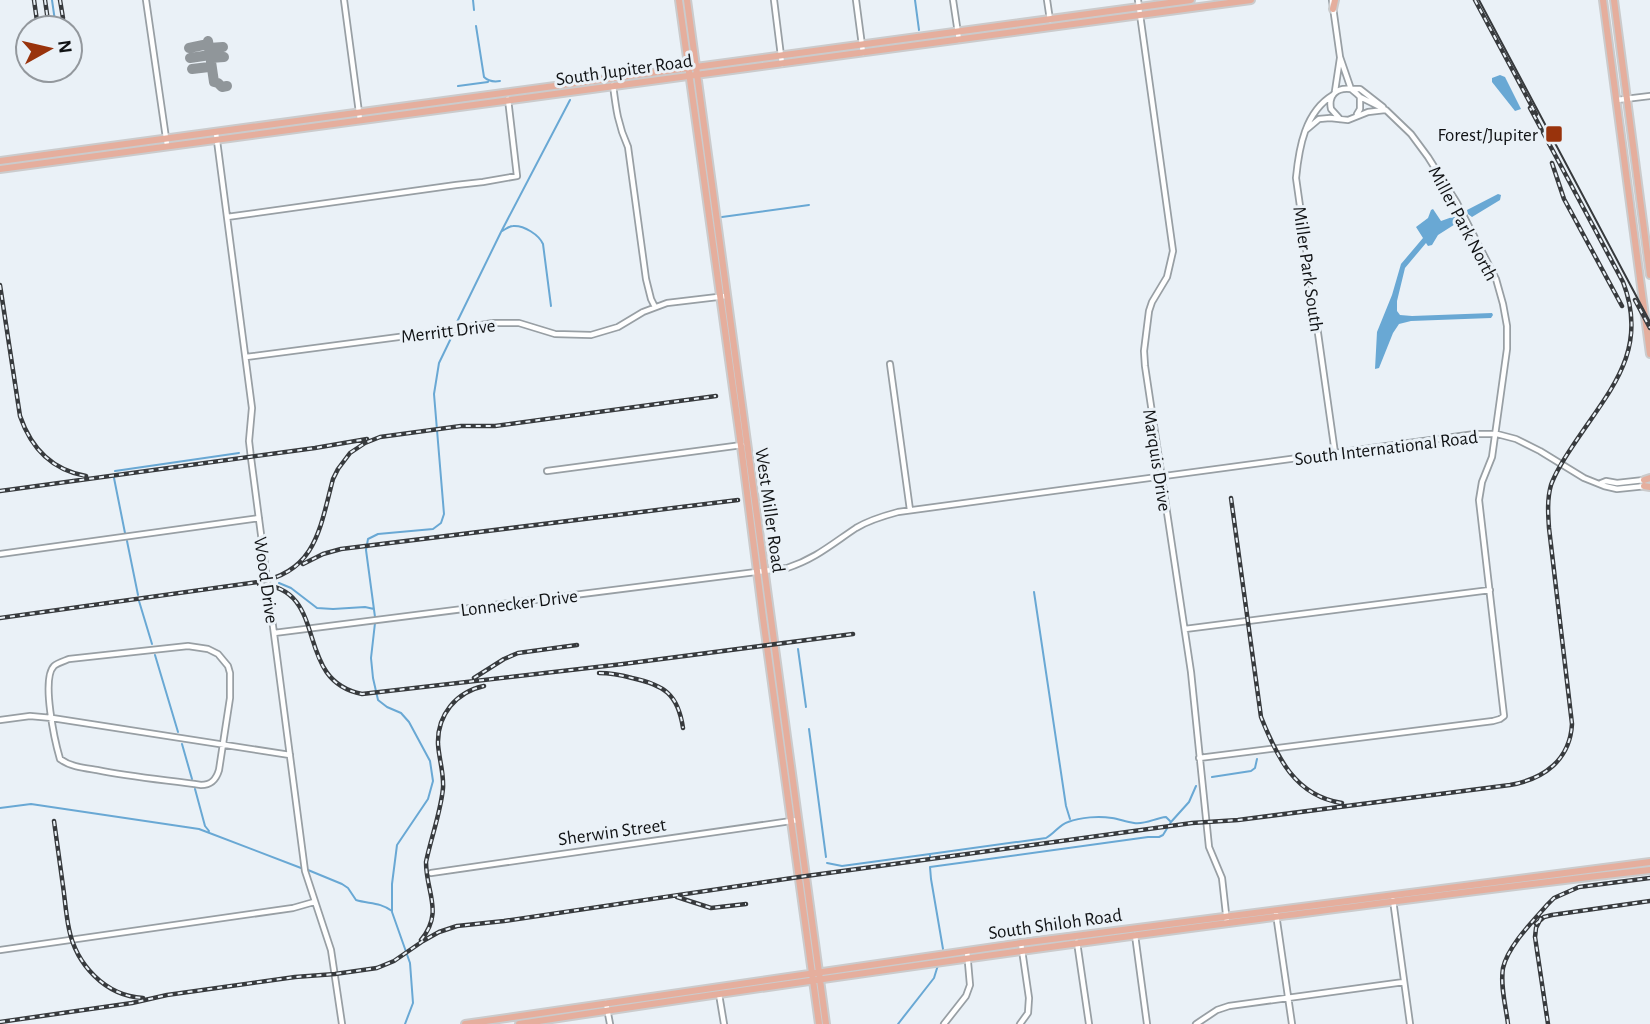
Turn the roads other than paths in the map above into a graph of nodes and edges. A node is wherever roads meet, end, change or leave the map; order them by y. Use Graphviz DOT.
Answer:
graph roads {
  1 [pos="146,0"];
  2 [pos="344,0"];
  3 [pos="678,0"];
  4 [pos="687,0"];
  5 [pos="774,0"];
  6 [pos="856,0"];
  7 [pos="953,0"];
  8 [pos="1047,0"];
  9 [pos="1191,0"];
  10 [pos="1251,0"];
  11 [pos="1334,0"];
  12 [pos="1603,0"];
  13 [pos="1614,0"];
  14 [pos="1236,1"];
  15 [pos="1139,7"];
  16 [pos="1333,9"];
  17 [pos="1050,19"];
  18 [pos="1002,25"];
  19 [pos="1051,27"];
  20 [pos="958,32"];
  21 [pos="1003,34"];
  22 [pos="910,38"];
  23 [pos="959,40"];
  24 [pos="862,44"];
  25 [pos="912,46"];
  26 [pos="863,53"];
  27 [pos="1340,57"];
  28 [pos="781,60"];
  29 [pos="693,72"];
  30 [pos="612,83"];
  31 [pos="1351,89"];
  32 [pos="508,92"];
  33 [pos="1334,93"];
  34 [pos="1650,96"];
  35 [pos="1360,97"];
  36 [pos="1627,99"];
  37 [pos="450,100"];
  38 [pos="509,100"];
  39 [pos="1617,100"];
  40 [pos="451,108"];
  41 [pos="1386,110"];
  42 [pos="360,117"];
  43 [pos="1354,117"];
  44 [pos="1341,119"];
  45 [pos="1305,131"];
  46 [pos="216,136"];
  47 [pos="165,137"];
  48 [pos="167,145"];
  49 [pos="1634,152"];
  50 [pos="1624,154"];
  51 [pos="0,161"];
  52 [pos="0,169"];
  53 [pos="1640,201"];
  54 [pos="1630,202"];
  55 [pos="227,217"];
  56 [pos="1649,261"];
  57 [pos="1638,262"];
  58 [pos="1650,275"];
  59 [pos="723,296"];
  60 [pos="655,307"];
  61 [pos="1650,354"];
  62 [pos="246,358"];
  63 [pos="890,365"];
  64 [pos="1497,434"];
  65 [pos="744,445"];
  66 [pos="1335,453"];
  67 [pos="547,471"];
  68 [pos="1161,476"];
  69 [pos="1648,483"];
  70 [pos="910,510"];
  71 [pos="259,518"];
  72 [pos="0,554"];
  73 [pos="760,572"];
  74 [pos="1490,590"];
  75 [pos="1185,629"];
  76 [pos="274,633"];
  77 [pos="52,718"];
  78 [pos="0,720"];
  79 [pos="223,745"];
  80 [pos="290,755"];
  81 [pos="1199,758"];
  82 [pos="794,820"];
  83 [pos="1650,862"];
  84 [pos="1650,870"];
  85 [pos="431,873"];
  86 [pos="1393,898"];
  87 [pos="314,902"];
  88 [pos="1276,913"];
  89 [pos="1226,920"];
  90 [pos="1135,932"];
  91 [pos="1077,939"];
  92 [pos="1022,946"];
  93 [pos="0,950"];
  94 [pos="967,954"];
  95 [pos="816,976"];
  96 [pos="1404,982"];
  97 [pos="718,991"];
  98 [pos="1288,998"];
  99 [pos="607,1007"];
  100 [pos="342,1024"];
  101 [pos="466,1024"];
  102 [pos="519,1024"];
  103 [pos="610,1024"];
  104 [pos="724,1024"];
  105 [pos="819,1024"];
  106 [pos="826,1024"];
  107 [pos="944,1024"];
  108 [pos="1020,1024"];
  109 [pos="1089,1024"];
  110 [pos="1147,1024"];
  111 [pos="1196,1024"];
  112 [pos="1292,1024"];
  113 [pos="1410,1024"];
  1 -- 47 [label="street"];
  2 -- 42 [label="street"];
  3 -- 29 [label="main road, West Miller Road"];
  4 -- 29 [label="main road, West Miller Road"];
  5 -- 28 [label="street"];
  6 -- 24 [label="street"];
  7 -- 20 [label="street"];
  8 -- 17 [label="street"];
  9 -- 15 [label="main road, South Jupiter Road"];
  10 -- 14 [label="main road, South Jupiter Road"];
  11 -- 16 [label="main road"];
  12 -- 39 [label="main road"];
  13 -- 36 [label="main road"];
  14 -- 15 [label="main road, South Jupiter Road"];
  15 -- 17 [label="main road, South Jupiter Road"];
  15 -- 19 [label="main road, South Jupiter Road"];
  15 -- 68 [label="street, Marquis Drive"];
  16 -- 27 [label="street"];
  17 -- 18 [label="main road, South Jupiter Road"];
  17 -- 19 [label="street"];
  18 -- 20 [label="main road, South Jupiter Road"];
  18 -- 21 [label="main road"];
  19 -- 21 [label="main road, South Jupiter Road"];
  20 -- 22 [label="main road, South Jupiter Road"];
  20 -- 23 [label="street"];
  21 -- 23 [label="main road, South Jupiter Road"];
  22 -- 24 [label="main road, South Jupiter Road"];
  22 -- 25 [label="main road"];
  23 -- 25 [label="main road, South Jupiter Road"];
  24 -- 26 [label="street"];
  24 -- 28 [label="main road, South Jupiter Road"];
  25 -- 26 [label="main road, South Jupiter Road"];
  26 -- 28 [label="main road, South Jupiter Road"];
  27 -- 31 [label="street"];
  27 -- 33 [label="street"];
  28 -- 29 [label="main road, South Jupiter Road"];
  29 -- 30 [label="main road, South Jupiter Road"];
  29 -- 59 [label="main road, West Miller Road"];
  30 -- 32 [label="main road, South Jupiter Road"];
  30 -- 38 [label="main road, South Jupiter Road"];
  30 -- 60 [label="street"];
  31 -- 33 [label="street"];
  31 -- 35 [label="street, Miller Park North"];
  31 -- 41 [label="street"];
  32 -- 37 [label="main road, South Jupiter Road"];
  32 -- 38 [label="street"];
  33 -- 44 [label="street"];
  33 -- 45 [label="street, Miller Park South"];
  34 -- 36 [label="street"];
  35 -- 41 [label="street, Miller Park North"];
  35 -- 43 [label="street"];
  36 -- 39 [label="street"];
  36 -- 49 [label="main road"];
  37 -- 40 [label="main road"];
  37 -- 42 [label="main road, South Jupiter Road"];
  38 -- 40 [label="main road, South Jupiter Road"];
  38 -- 55 [label="street"];
  39 -- 50 [label="main road"];
  40 -- 42 [label="main road, South Jupiter Road"];
  41 -- 43 [label="street"];
  41 -- 64 [label="street, Miller Park North"];
  42 -- 46 [label="main road, South Jupiter Road"];
  43 -- 44 [label="street"];
  44 -- 45 [label="street"];
  45 -- 66 [label="street, Miller Park South"];
  46 -- 47 [label="main road, South Jupiter Road"];
  46 -- 48 [label="main road, South Jupiter Road"];
  46 -- 55 [label="street, Wood Drive"];
  47 -- 48 [label="street"];
  47 -- 51 [label="main road, South Jupiter Road"];
  48 -- 52 [label="main road, South Jupiter Road"];
  49 -- 50 [label="main road"];
  49 -- 53 [label="main road"];
  50 -- 54 [label="main road"];
  53 -- 54 [label="main road"];
  53 -- 56 [label="main road"];
  54 -- 57 [label="main road"];
  55 -- 62 [label="street, Wood Drive"];
  56 -- 57 [label="street"];
  56 -- 58 [label="main road"];
  57 -- 61 [label="main road"];
  59 -- 60 [label="street, Merritt Drive"];
  59 -- 65 [label="main road, West Miller Road"];
  60 -- 62 [label="street, Merritt Drive"];
  62 -- 71 [label="street, Wood Drive"];
  63 -- 70 [label="street"];
  64 -- 66 [label="street, South International Road"];
  64 -- 69 [label="street, South International Road"];
  64 -- 74 [label="street, Miller Park North"];
  65 -- 67 [label="street"];
  65 -- 73 [label="main road, West Miller Road"];
  66 -- 68 [label="street, South International Road"];
  68 -- 70 [label="street, South International Road"];
  68 -- 75 [label="street, Marquis Drive"];
  70 -- 73 [label="street, Lonnecker Drive"];
  71 -- 72 [label="street"];
  71 -- 76 [label="street, Wood Drive"];
  73 -- 76 [label="street, Lonnecker Drive"];
  73 -- 82 [label="main road, West Miller Road"];
  74 -- 75 [label="street"];
  74 -- 81 [label="street, Miller Park North"];
  75 -- 81 [label="street, Marquis Drive"];
  76 -- 80 [label="street, Wood Drive"];
  77 -- 78 [label="street"];
  77 -- 79 [label="street"];
  77 -- 79 [label="street"];
  77 -- 79 [label="street"];
  79 -- 80 [label="street"];
  80 -- 87 [label="street, Wood Drive"];
  81 -- 89 [label="street, Marquis Drive"];
  82 -- 85 [label="street, Sherwin Street"];
  82 -- 95 [label="main road, West Miller Road"];
  82 -- 95 [label="main road, West Miller Road"];
  83 -- 86 [label="main road, South Shiloh Road"];
  84 -- 86 [label="main road, South Shiloh Road"];
  86 -- 88 [label="main road, South Shiloh Road"];
  86 -- 96 [label="street"];
  87 -- 93 [label="street"];
  87 -- 100 [label="street, Wood Drive"];
  88 -- 89 [label="main road, South Shiloh Road"];
  88 -- 98 [label="street"];
  89 -- 90 [label="main road, South Shiloh Road"];
  90 -- 91 [label="main road, South Shiloh Road"];
  90 -- 110 [label="street"];
  91 -- 92 [label="main road, South Shiloh Road"];
  91 -- 109 [label="street"];
  92 -- 94 [label="main road, South Shiloh Road"];
  92 -- 108 [label="street"];
  94 -- 95 [label="main road, South Shiloh Road"];
  94 -- 107 [label="street"];
  95 -- 97 [label="main road, South Shiloh Road"];
  95 -- 105 [label="main road, West Miller Road"];
  95 -- 106 [label="main road, West Miller Road"];
  96 -- 98 [label="street"];
  96 -- 113 [label="street"];
  97 -- 99 [label="main road, South Shiloh Road"];
  97 -- 104 [label="street"];
  98 -- 111 [label="street"];
  98 -- 112 [label="street"];
  99 -- 101 [label="main road, South Shiloh Road"];
  99 -- 102 [label="main road, South Shiloh Road"];
  99 -- 103 [label="street"];
}
